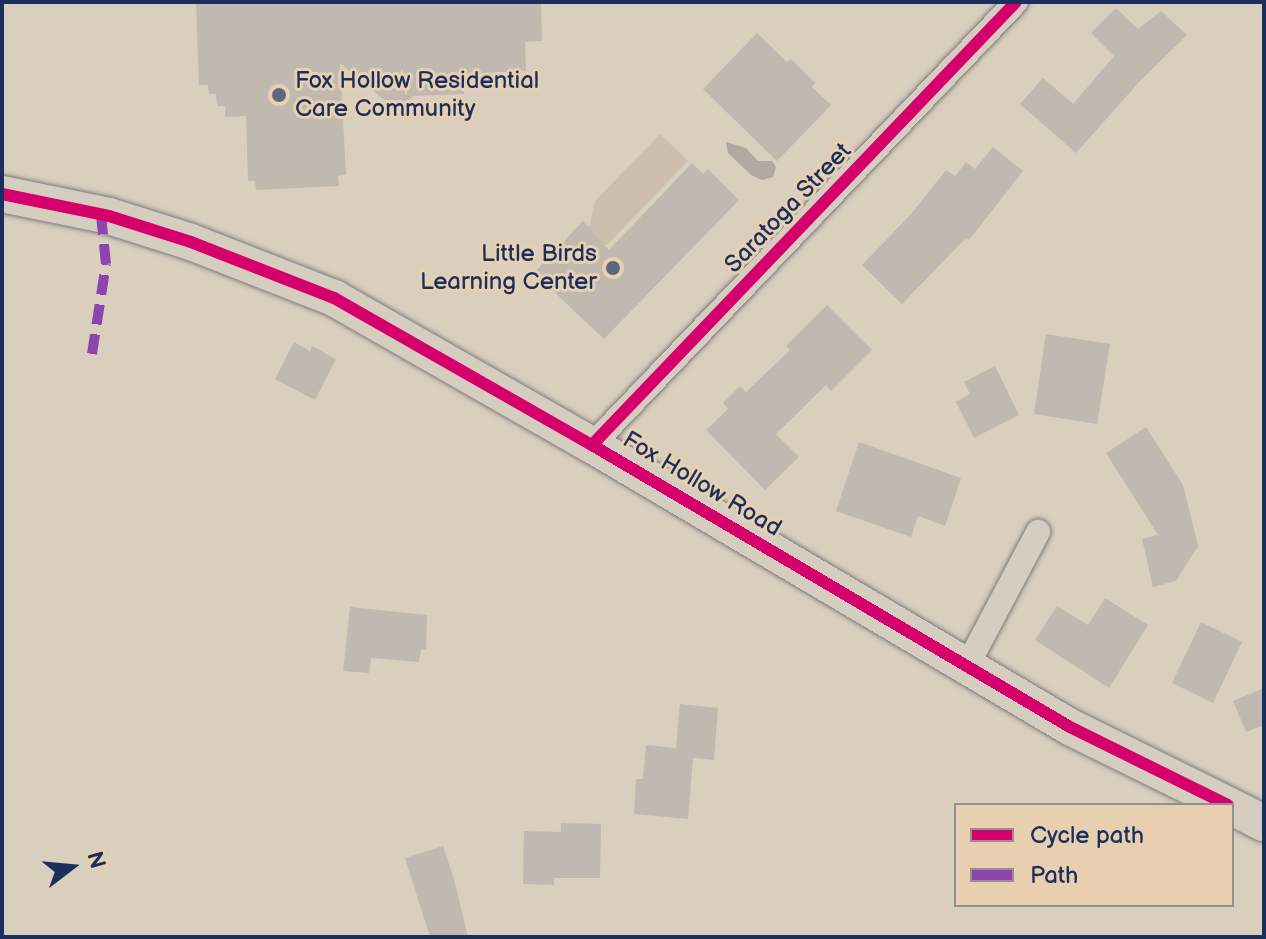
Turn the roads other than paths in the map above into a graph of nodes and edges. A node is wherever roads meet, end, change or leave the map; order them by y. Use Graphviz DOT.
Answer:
graph roads {
  1 [pos="1016,2"];
  2 [pos="2,194"];
  3 [pos="592,445"];
  4 [pos="1038,532"];
  5 [pos="967,666"];
  6 [pos="1224,803"];
  7 [pos="1234,808"];
  8 [pos="1264,823"];
  1 -- 3 [label="street, Saratoga Street"];
  2 -- 3 [label="main road, Fox Hollow Road"];
  3 -- 5 [label="main road, Fox Hollow Road"];
  4 -- 5 [label="street"];
  5 -- 6 [label="main road, Fox Hollow Road"];
  7 -- 8 [label="main road, Fox Hollow Road"];
}
